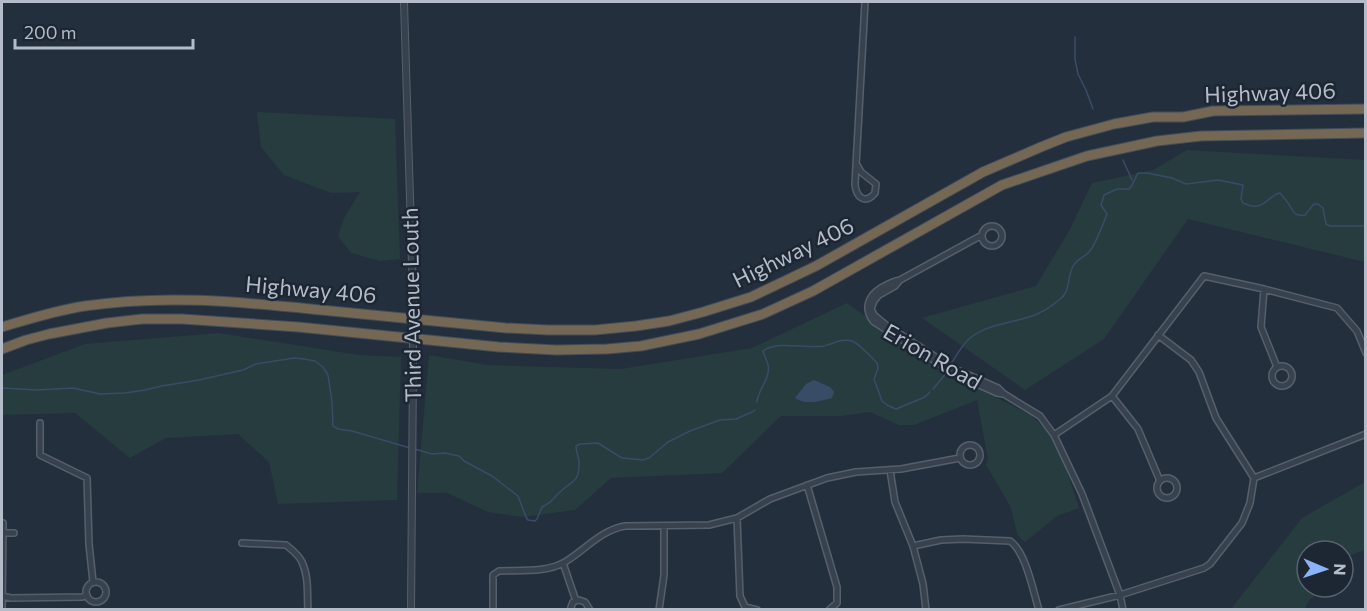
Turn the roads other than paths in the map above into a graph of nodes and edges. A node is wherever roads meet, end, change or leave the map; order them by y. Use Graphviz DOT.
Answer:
graph roads {
  1 [pos="404,2"];
  2 [pos="865,2"];
  3 [pos="1365,109"];
  4 [pos="1365,134"];
  5 [pos="857,165"];
  6 [pos="982,235"];
  7 [pos="1264,289"];
  8 [pos="2,327"];
  9 [pos="1158,335"];
  10 [pos="2,349"];
  11 [pos="1365,353"];
  12 [pos="1277,367"];
  13 [pos="1112,396"];
  14 [pos="40,423"];
  15 [pos="1365,434"];
  16 [pos="1054,435"];
  17 [pos="960,458"];
  18 [pos="890,470"];
  19 [pos="1254,478"];
  20 [pos="1160,481"];
  21 [pos="807,485"];
  22 [pos="737,518"];
  23 [pos="2,523"];
  24 [pos="664,526"];
  25 [pos="3,533"];
  26 [pos="14,533"];
  27 [pos="242,543"];
  28 [pos="913,546"];
  29 [pos="563,563"];
  30 [pos="93,582"];
  31 [pos="87,595"];
  32 [pos="1120,595"];
  33 [pos="2,596"];
  34 [pos="576,601"];
  35 [pos="2,609"];
  36 [pos="308,609"];
  37 [pos="411,609"];
  38 [pos="493,609"];
  39 [pos="570,609"];
  40 [pos="590,609"];
  41 [pos="659,609"];
  42 [pos="757,609"];
  43 [pos="829,609"];
  44 [pos="926,609"];
  45 [pos="1039,609"];
  46 [pos="1059,609"];
  47 [pos="1123,609"];
  1 -- 37 [label="street, Third Avenue Louth, bridge"];
  2 -- 5 [label="street"];
  3 -- 8 [label="highway, Highway 406"];
  4 -- 10 [label="highway, Highway 406"];
  5 -- 5 [label="street"];
  6 -- 16 [label="street, Erion Road"];
  7 -- 9 [label="street"];
  7 -- 11 [label="street"];
  7 -- 12 [label="street"];
  9 -- 13 [label="street"];
  9 -- 19 [label="street"];
  13 -- 16 [label="street"];
  13 -- 20 [label="street"];
  14 -- 30 [label="street"];
  15 -- 19 [label="street"];
  16 -- 32 [label="street, Erion Road"];
  17 -- 18 [label="street"];
  18 -- 21 [label="street"];
  18 -- 28 [label="street"];
  19 -- 32 [label="street"];
  21 -- 22 [label="street"];
  21 -- 43 [label="street"];
  22 -- 24 [label="street"];
  22 -- 42 [label="street"];
  23 -- 25 [label="street"];
  24 -- 29 [label="street"];
  24 -- 41 [label="street"];
  25 -- 26 [label="street"];
  25 -- 33 [label="street"];
  27 -- 36 [label="street"];
  28 -- 44 [label="street"];
  28 -- 45 [label="street"];
  29 -- 34 [label="street"];
  29 -- 38 [label="street"];
  30 -- 31 [label="street"];
  30 -- 31 [label="street"];
  31 -- 33 [label="street"];
  32 -- 46 [label="street"];
  32 -- 47 [label="street, Erion Road"];
  33 -- 35 [label="street"];
  34 -- 39 [label="street"];
  34 -- 40 [label="street"];
}
